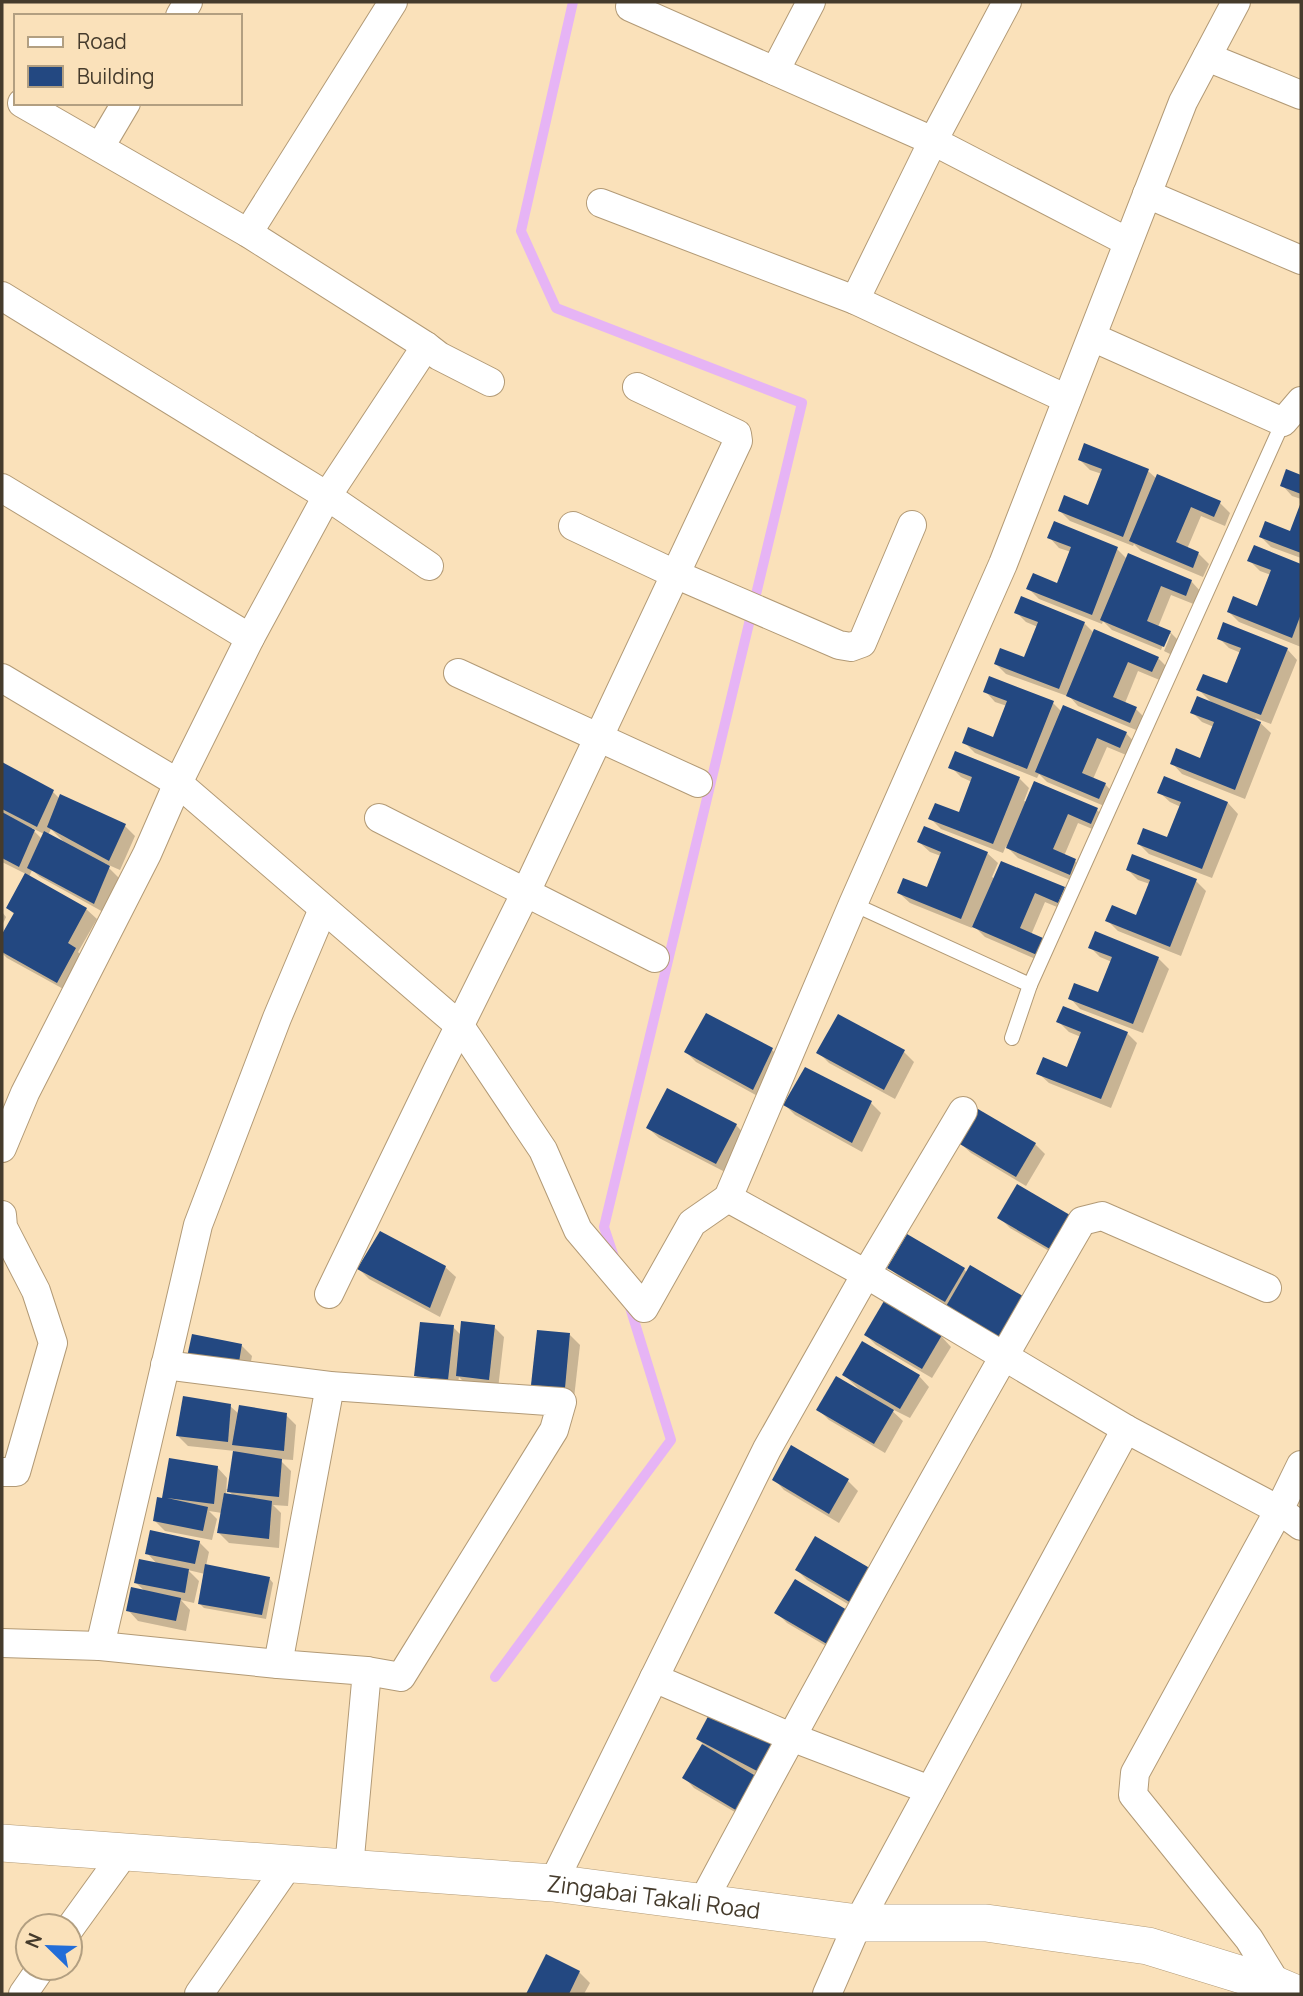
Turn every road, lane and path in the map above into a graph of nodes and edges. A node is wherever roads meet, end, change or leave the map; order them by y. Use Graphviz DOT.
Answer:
graph roads {
  1 [pos="393,2"];
  2 [pos="631,2"];
  3 [pos="811,2"];
  4 [pos="1007,2"];
  5 [pos="1236,2"];
  6 [pos="1206,57"];
  7 [pos="775,71"];
  8 [pos="1301,95"];
  9 [pos="26,105"];
  10 [pos="125,105"];
  11 [pos="933,141"];
  12 [pos="100,147"];
  13 [pos="1147,194"];
  14 [pos="601,203"];
  15 [pos="248,233"];
  16 [pos="1128,242"];
  17 [pos="1301,260"];
  18 [pos="2,296"];
  19 [pos="855,300"];
  20 [pos="1092,337"];
  21 [pos="426,346"];
  22 [pos="490,382"];
  23 [pos="637,387"];
  24 [pos="1067,399"];
  25 [pos="1292,412"];
  26 [pos="2,488"];
  27 [pos="327,496"];
  28 [pos="912,525"];
  29 [pos="573,526"];
  30 [pos="429,566"];
  31 [pos="675,574"];
  32 [pos="250,638"];
  33 [pos="458,673"];
  34 [pos="4,683"];
  35 [pos="599,738"];
  36 [pos="178,783"];
  37 [pos="698,783"];
  38 [pos="379,818"];
  39 [pos="525,894"];
  40 [pos="853,904"];
  41 [pos="323,909"];
  42 [pos="655,958"];
  43 [pos="1031,985"];
  44 [pos="460,1026"];
  45 [pos="1012,1038"];
  46 [pos="963,1111"];
  47 [pos="2,1148"];
  48 [pos="728,1198"];
  49 [pos="2,1215"];
  50 [pos="866,1274"];
  51 [pos="1268,1288"];
  52 [pos="329,1294"];
  53 [pos="1004,1355"];
  54 [pos="165,1365"];
  55 [pos="330,1386"];
  56 [pos="1126,1429"];
  57 [pos="1301,1465"];
  58 [pos="2,1472"];
  59 [pos="1290,1518"];
  60 [pos="2,1643"];
  61 [pos="100,1646"];
  62 [pos="278,1664"];
  63 [pos="367,1671"];
  64 [pos="654,1678"];
  65 [pos="791,1737"];
  66 [pos="930,1790"];
  67 [pos="2,1843"];
  68 [pos="125,1852"];
  69 [pos="289,1864"];
  70 [pos="349,1868"];
  71 [pos="553,1883"];
  72 [pos="702,1903"];
  73 [pos="82,1912"];
  74 [pos="858,1923"];
  75 [pos="1288,1990"];
  76 [pos="199,1994"];
  77 [pos="827,1994"];
  1 -- 15 [label="street"];
  2 -- 7 [label="street"];
  3 -- 7 [label="street"];
  4 -- 11 [label="street"];
  5 -- 6 [label="street"];
  6 -- 8 [label="street"];
  6 -- 13 [label="street"];
  7 -- 11 [label="street"];
  9 -- 12 [label="street"];
  10 -- 12 [label="street"];
  11 -- 16 [label="street"];
  11 -- 19 [label="street"];
  12 -- 15 [label="street"];
  13 -- 16 [label="street"];
  13 -- 17 [label="street"];
  14 -- 19 [label="street"];
  15 -- 21 [label="street"];
  16 -- 20 [label="street"];
  18 -- 27 [label="street"];
  19 -- 24 [label="street"];
  20 -- 24 [label="street"];
  20 -- 25 [label="street"];
  21 -- 22 [label="street"];
  21 -- 27 [label="street"];
  23 -- 31 [label="street"];
  24 -- 40 [label="street"];
  25 -- 43 [label="lane"];
  26 -- 32 [label="street"];
  27 -- 30 [label="street"];
  27 -- 32 [label="street"];
  28 -- 31 [label="street"];
  29 -- 31 [label="street"];
  31 -- 35 [label="street"];
  32 -- 36 [label="street"];
  33 -- 35 [label="street"];
  34 -- 36 [label="street"];
  35 -- 37 [label="street"];
  35 -- 39 [label="street"];
  36 -- 41 [label="street"];
  36 -- 47 [label="street"];
  38 -- 39 [label="street"];
  39 -- 42 [label="street"];
  39 -- 44 [label="street"];
  40 -- 43 [label="lane"];
  40 -- 48 [label="street"];
  41 -- 44 [label="street"];
  41 -- 54 [label="street"];
  43 -- 45 [label="lane"];
  44 -- 48 [label="street"];
  44 -- 52 [label="street"];
  46 -- 50 [label="street"];
  48 -- 50 [label="street"];
  49 -- 58 [label="street"];
  50 -- 53 [label="street"];
  50 -- 64 [label="street"];
  51 -- 53 [label="street"];
  53 -- 56 [label="street"];
  53 -- 65 [label="street"];
  54 -- 55 [label="street"];
  54 -- 61 [label="street"];
  55 -- 62 [label="street"];
  55 -- 63 [label="street"];
  56 -- 59 [label="street"];
  56 -- 66 [label="street"];
  57 -- 59 [label="street"];
  59 -- 75 [label="street"];
  60 -- 61 [label="street"];
  61 -- 62 [label="street"];
  62 -- 63 [label="street"];
  63 -- 70 [label="street"];
  64 -- 65 [label="street"];
  64 -- 71 [label="street"];
  65 -- 66 [label="street"];
  65 -- 72 [label="street"];
  66 -- 74 [label="street"];
  67 -- 68 [label="street, Zingabai Takali Road"];
  68 -- 69 [label="street, Zingabai Takali Road"];
  68 -- 73 [label="street"];
  69 -- 70 [label="street, Zingabai Takali Road"];
  69 -- 76 [label="street"];
  70 -- 71 [label="street, Zingabai Takali Road"];
  71 -- 72 [label="street, Zingabai Takali Road"];
  72 -- 74 [label="street, Zingabai Takali Road"];
  74 -- 75 [label="street, Zingabai Takali Road"];
  74 -- 77 [label="street"];
}
